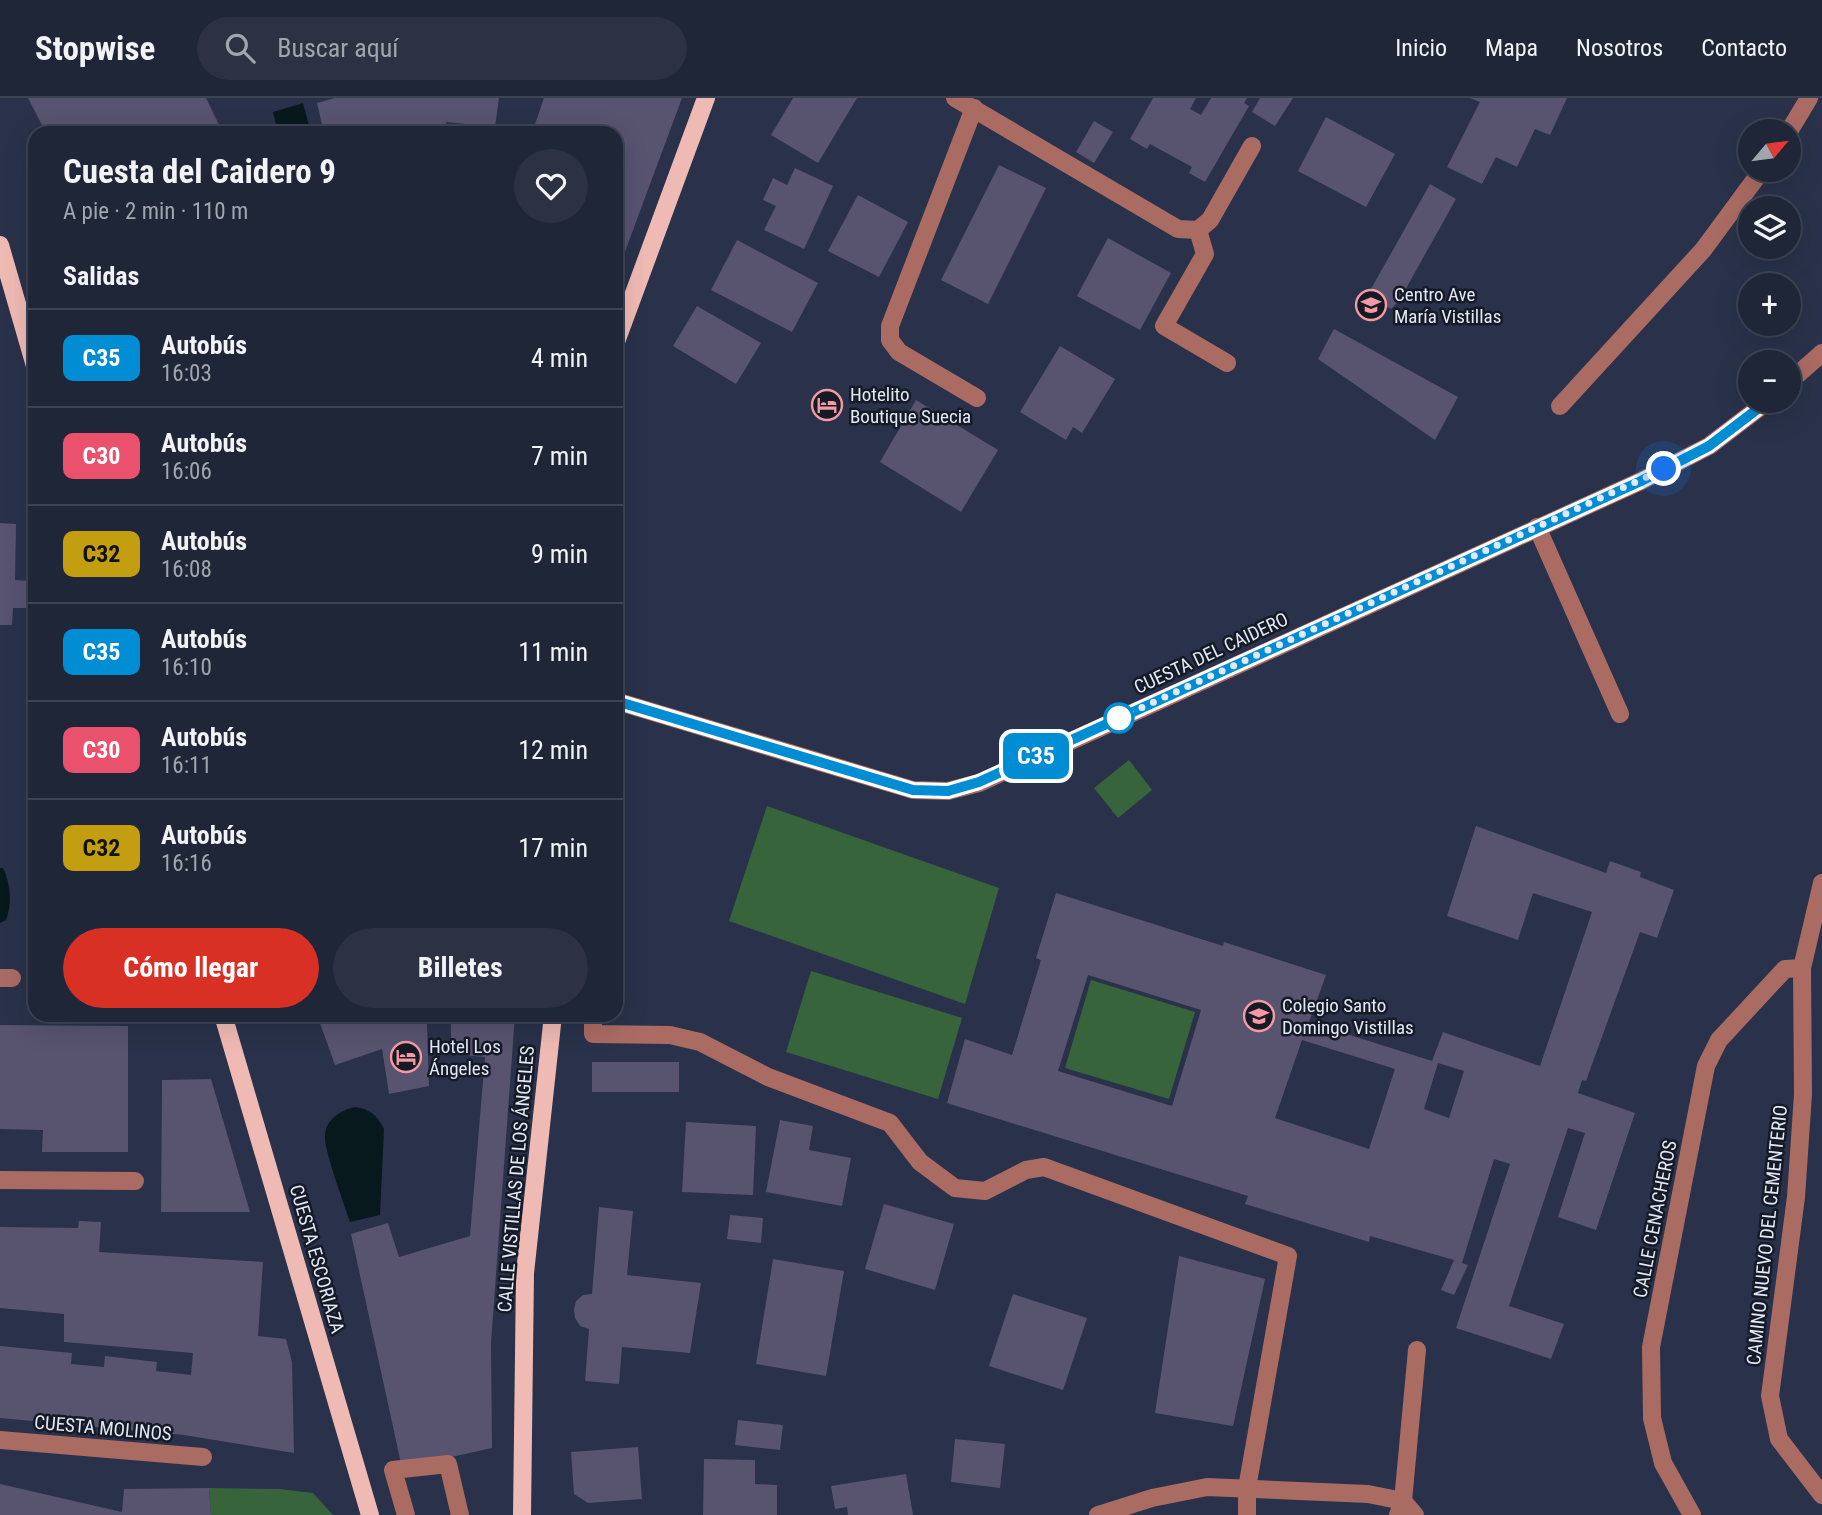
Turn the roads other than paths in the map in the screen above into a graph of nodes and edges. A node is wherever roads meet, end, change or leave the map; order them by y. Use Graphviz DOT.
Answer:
graph roads {
  1 [pos="706,98"];
  2 [pos="955,98"];
  3 [pos="1809,98"];
  4 [pos="974,108"];
  5 [pos="1796,119"];
  6 [pos="1252,146"];
  7 [pos="1753,182"];
  8 [pos="1198,230"];
  9 [pos="0,245"];
  10 [pos="623,323"];
  11 [pos="28,342"];
  12 [pos="1822,354"];
  13 [pos="1227,363"];
  14 [pos="1801,372"];
  15 [pos="977,398"];
  16 [pos="1560,406"];
  17 [pos="1752,413"];
  18 [pos="1537,527"];
  19 [pos="623,703"];
  20 [pos="1620,713"];
  21 [pos="1822,883"];
  22 [pos="1802,968"];
  23 [pos="225,1022"];
  24 [pos="552,1022"];
  25 [pos="593,1022"];
  26 [pos="0,1180"];
  27 [pos="135,1181"];
  28 [pos="1417,1350"];
  29 [pos="0,1440"];
  30 [pos="203,1457"];
  31 [pos="1247,1488"];
  32 [pos="1822,1495"];
  33 [pos="1406,1510"];
  34 [pos="370,1515"];
  35 [pos="406,1515"];
  36 [pos="460,1515"];
  37 [pos="522,1515"];
  38 [pos="1098,1515"];
  39 [pos="1247,1515"];
  40 [pos="1692,1515"];
  1 -- 10 [label="main road"];
  2 -- 4 [label="street"];
  3 -- 5 [label="street"];
  4 -- 8 [label="street"];
  4 -- 15 [label="street"];
  6 -- 8 [label="street"];
  7 -- 16 [label="street"];
  8 -- 13 [label="street"];
  9 -- 11 [label="main road"];
  12 -- 14 [label="street"];
  17 -- 18 [label="street, CUESTA DEL CAIDERO"];
  18 -- 19 [label="street, CUESTA DEL CAIDERO"];
  18 -- 20 [label="street"];
  21 -- 22 [label="street, CAMINO NUEVO DEL CEMENTERIO"];
  22 -- 32 [label="street, CAMINO NUEVO DEL CEMENTERIO"];
  22 -- 40 [label="street, CALLE CENACHEROS"];
  23 -- 34 [label="main road, CUESTA ESCORIAZA"];
  24 -- 37 [label="main road, CALLE VISTILLAS DE LOS ÁNGELES"];
  25 -- 31 [label="street"];
  26 -- 27 [label="street"];
  28 -- 33 [label="street"];
  29 -- 30 [label="street, CUESTA MOLINOS"];
  31 -- 33 [label="street"];
  31 -- 38 [label="street"];
  31 -- 39 [label="street"];
  35 -- 36 [label="street"];
}
